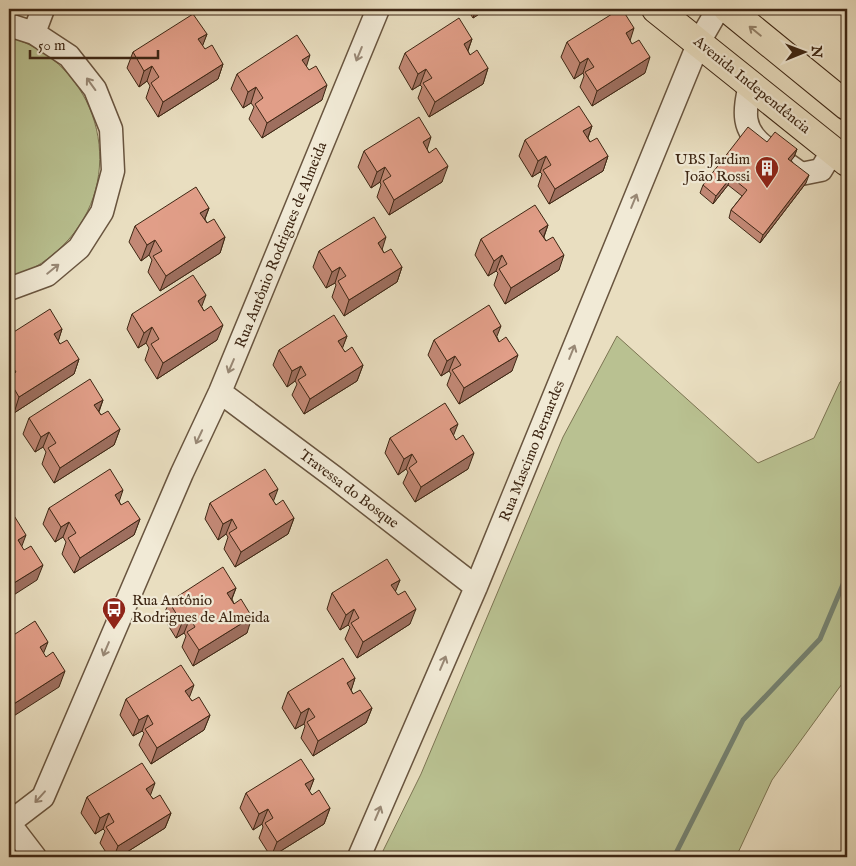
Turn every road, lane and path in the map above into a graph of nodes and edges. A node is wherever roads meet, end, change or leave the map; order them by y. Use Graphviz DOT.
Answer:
graph roads {
  1 [pos="43,9"];
  2 [pos="377,9"];
  3 [pos="656,9"];
  4 [pos="718,9"];
  5 [pos="728,9"];
  6 [pos="9,25"];
  7 [pos="34,32"];
  8 [pos="699,42"];
  9 [pos="750,84"];
  10 [pos="847,106"];
  11 [pos="766,148"];
  12 [pos="840,156"];
  13 [pos="788,164"];
  14 [pos="9,289"];
  15 [pos="220,392"];
  16 [pos="476,587"];
  17 [pos="9,823"];
  18 [pos="34,857"];
  19 [pos="359,857"];
  1 -- 7 [label="street"];
  2 -- 15 [label="street, Rua Antônio Rodrigues de Almeida, one-way"];
  3 -- 8 [label="main road, Avenida Independência"];
  4 -- 8 [label="street, Rua Mascimo Bernardes"];
  10 -- 5 [label="main road, one-way"];
  6 -- 7 [label="street"];
  14 -- 7 [label="street, one-way"];
  8 -- 9 [label="main road, Avenida Independência"];
  16 -- 8 [label="street, Rua Mascimo Bernardes, one-way"];
  9 -- 11 [label="street"];
  9 -- 12 [label="main road, Avenida Independência"];
  12 -- 13 [label="street"];
  15 -- 16 [label="street, Travessa do Bosque"];
  15 -- 17 [label="street, Rua Antônio Rodrigues de Almeida, one-way"];
  19 -- 16 [label="street, Rua Mascimo Bernardes, one-way"];
  17 -- 18 [label="street"];
}
